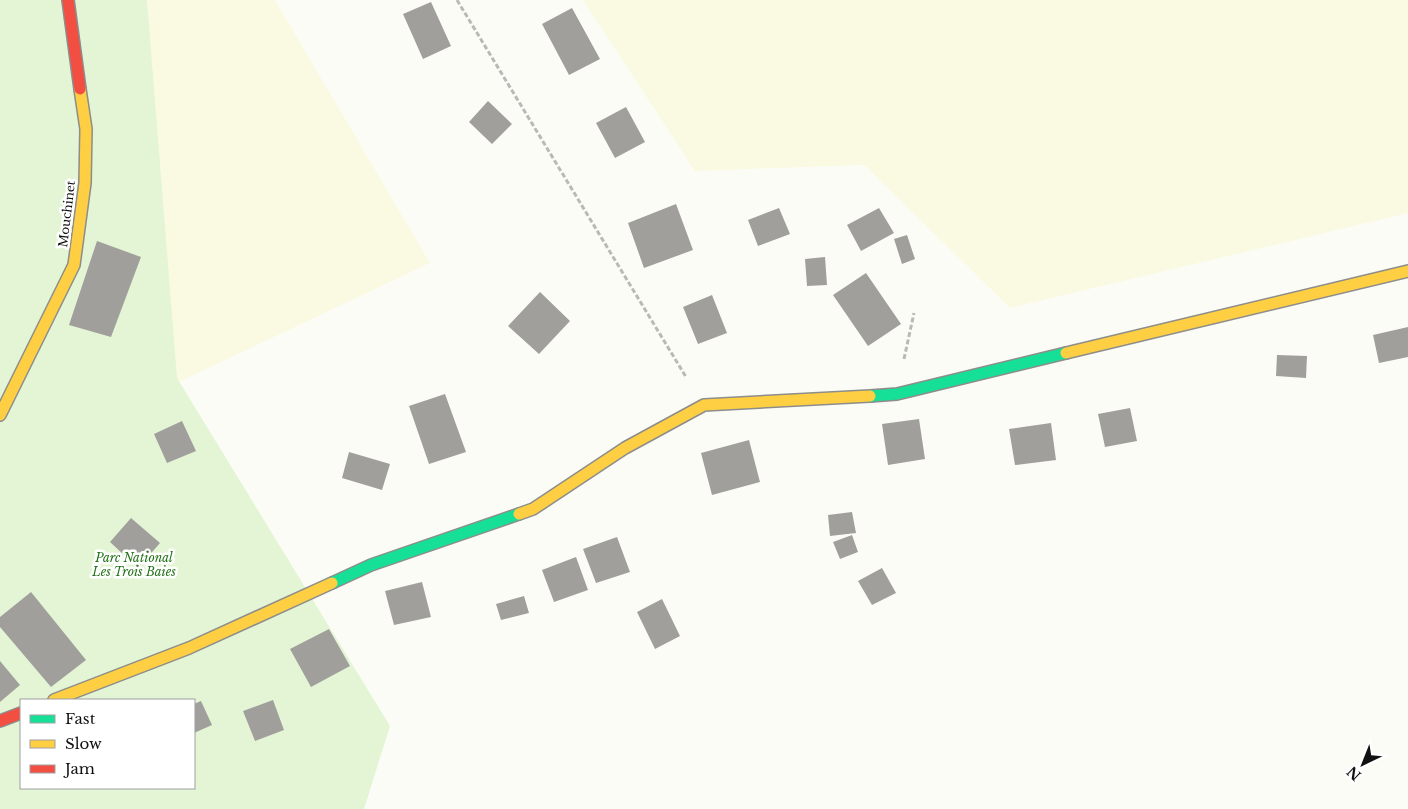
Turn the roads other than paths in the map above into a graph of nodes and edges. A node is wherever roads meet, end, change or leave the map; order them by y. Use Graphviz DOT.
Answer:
graph roads {
  1 [pos="68,0"];
  2 [pos="1408,271"];
  3 [pos="0,415"];
  4 [pos="57,699"];
  5 [pos="20,713"];
  6 [pos="0,721"];
  1 -- 3 [label="street, Mouchinet"];
  2 -- 4 [label="street"];
  5 -- 6 [label="street"];
}
